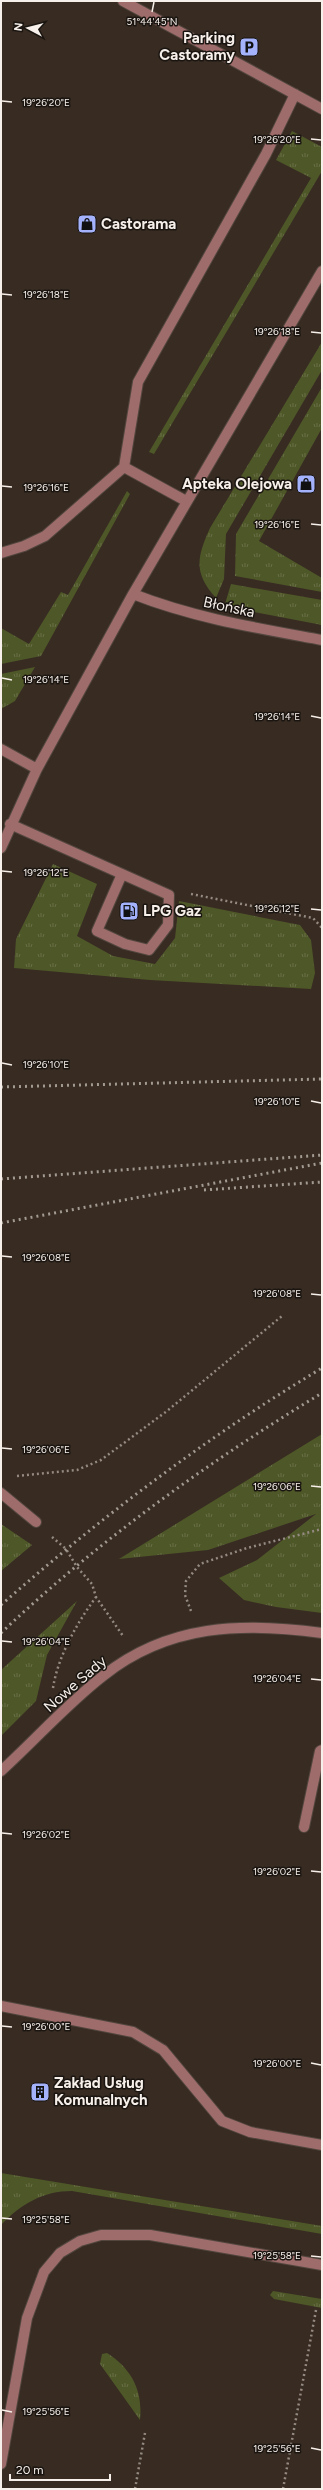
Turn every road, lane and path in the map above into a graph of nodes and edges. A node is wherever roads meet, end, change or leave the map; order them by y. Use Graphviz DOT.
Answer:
graph roads {
  1 [pos="123,1"];
  2 [pos="295,94"];
  3 [pos="322,109"];
  4 [pos="322,271"];
  5 [pos="124,467"];
  6 [pos="186,501"];
  7 [pos="1,553"];
  8 [pos="133,594"];
  9 [pos="322,640"];
  10 [pos="1,749"];
  11 [pos="37,769"];
  12 [pos="10,824"];
  13 [pos="1,848"];
  14 [pos="122,874"];
  15 [pos="169,895"];
  16 [pos="322,928"];
  17 [pos="282,1316"];
  18 [pos="13,1476"];
  19 [pos="1,1493"];
  20 [pos="36,1522"];
  21 [pos="322,1528"];
  22 [pos="198,1631"];
  23 [pos="322,1633"];
  24 [pos="50,1725"];
  25 [pos="322,1750"];
  26 [pos="1,1771"];
  27 [pos="304,1827"];
  28 [pos="1,2006"];
  29 [pos="322,2145"];
  30 [pos="322,2265"];
  31 [pos="316,2310"];
  32 [pos="145,2433"];
  33 [pos="1,2464"];
  34 [pos="135,2489"];
  35 [pos="283,2489"];
  1 -- 2 [label="street"];
  2 -- 3 [label="street"];
  2 -- 5 [label="street"];
  4 -- 6 [label="street"];
  5 -- 6 [label="street"];
  5 -- 7 [label="street"];
  6 -- 8 [label="street"];
  8 -- 9 [label="street, Błońska"];
  8 -- 11 [label="street"];
  10 -- 11 [label="street"];
  11 -- 12 [label="street"];
  12 -- 13 [label="street"];
  12 -- 14 [label="street"];
  14 -- 15 [label="street"];
  14 -- 15 [label="street"];
  15 -- 16 [label="path"];
  17 -- 18 [label="path"];
  19 -- 20 [label="street"];
  20 -- 24 [label="path"];
  21 -- 22 [label="path"];
  22 -- 23 [label="street, Nowe Sady"];
  22 -- 24 [label="street, Nowe Sady"];
  24 -- 26 [label="street, Nowe Sady"];
  25 -- 27 [label="street"];
  28 -- 29 [label="street"];
  30 -- 33 [label="street"];
  31 -- 35 [label="path"];
  32 -- 34 [label="path"];
}
